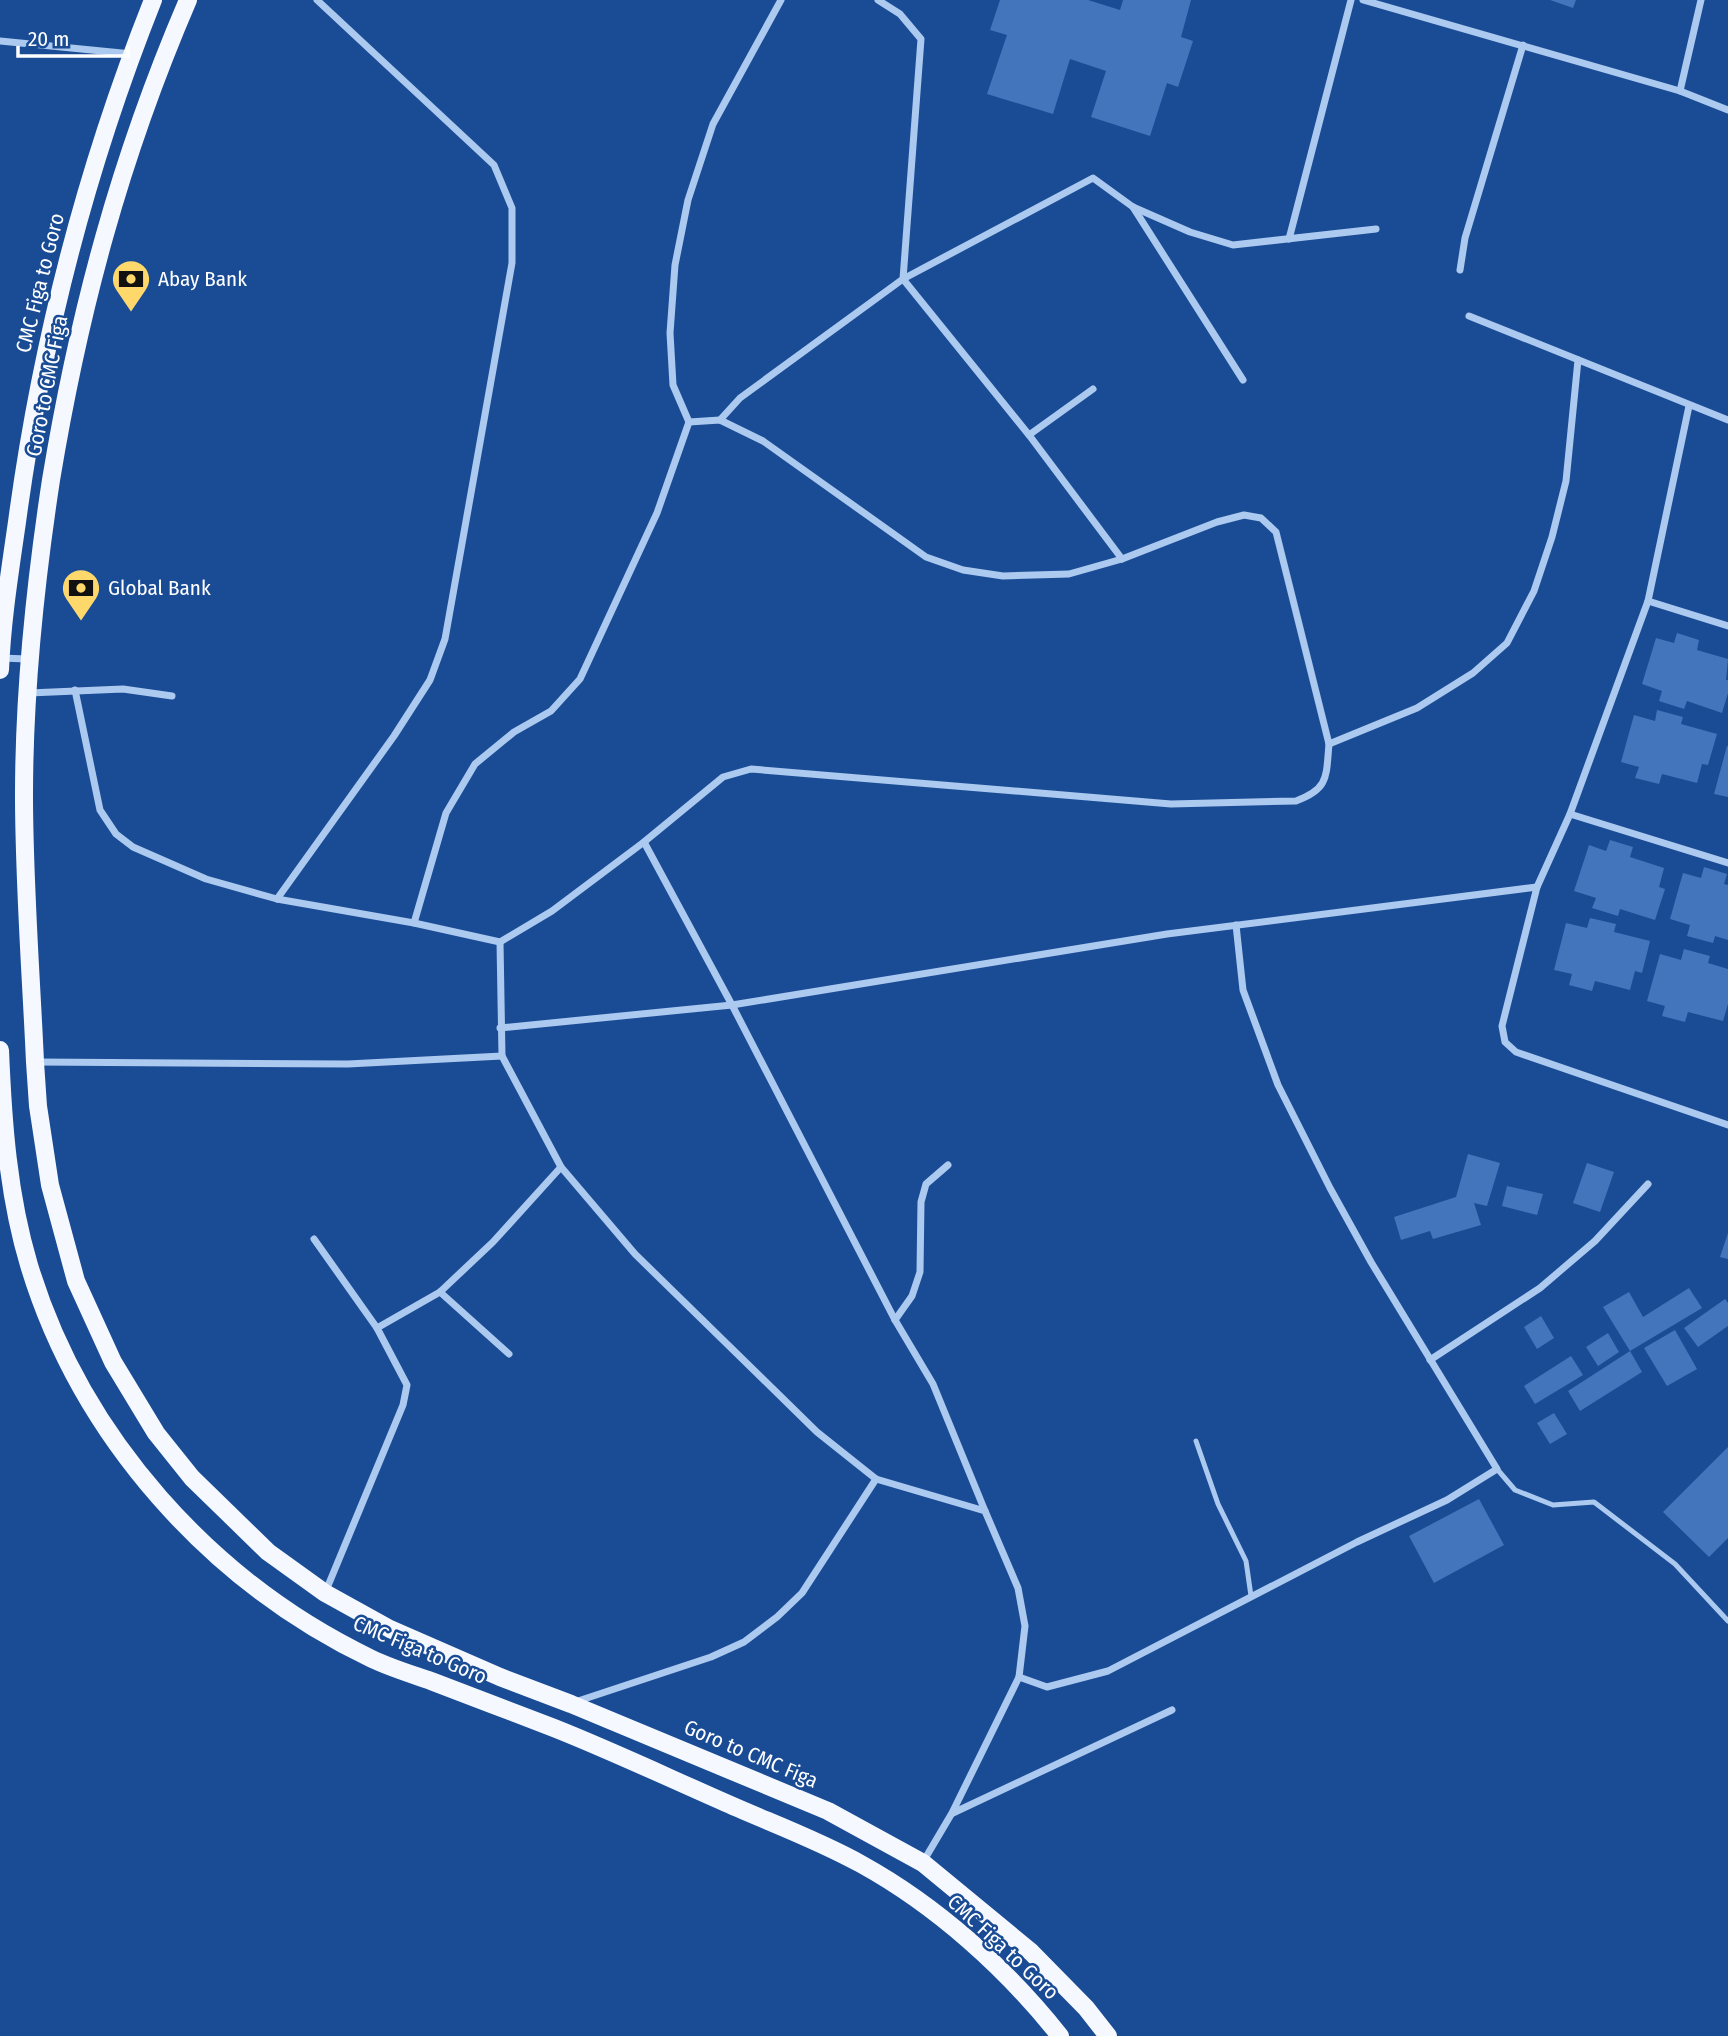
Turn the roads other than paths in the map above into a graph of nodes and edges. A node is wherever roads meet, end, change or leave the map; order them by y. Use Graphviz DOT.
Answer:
graph roads {
  1 [pos="153,0"];
  2 [pos="188,0"];
  3 [pos="317,0"];
  4 [pos="781,0"];
  5 [pos="878,0"];
  6 [pos="1351,0"];
  7 [pos="1363,0"];
  8 [pos="1701,0"];
  9 [pos="0,41"];
  10 [pos="1523,45"];
  11 [pos="132,54"];
  12 [pos="1680,91"];
  13 [pos="1728,110"];
  14 [pos="1133,207"];
  15 [pos="1376,229"];
  16 [pos="1289,239"];
  17 [pos="1460,270"];
  18 [pos="903,279"];
  19 [pos="1469,316"];
  20 [pos="1578,360"];
  21 [pos="1243,380"];
  22 [pos="1093,389"];
  23 [pos="1689,406"];
  24 [pos="720,420"];
  25 [pos="1728,420"];
  26 [pos="689,422"];
  27 [pos="1029,435"];
  28 [pos="1122,559"];
  29 [pos="1648,601"];
  30 [pos="1728,625"];
  31 [pos="0,658"];
  32 [pos="29,659"];
  33 [pos="0,670"];
  34 [pos="75,690"];
  35 [pos="27,693"];
  36 [pos="172,696"];
  37 [pos="1329,744"];
  38 [pos="1570,814"];
  39 [pos="644,842"];
  40 [pos="1728,863"];
  41 [pos="1537,887"];
  42 [pos="277,899"];
  43 [pos="414,923"];
  44 [pos="1236,925"];
  45 [pos="500,942"];
  46 [pos="732,1005"];
  47 [pos="500,1028"];
  48 [pos="0,1050"];
  49 [pos="502,1056"];
  50 [pos="35,1062"];
  51 [pos="1728,1125"];
  52 [pos="948,1165"];
  53 [pos="561,1167"];
  54 [pos="1647,1184"];
  55 [pos="314,1239"];
  56 [pos="440,1292"];
  57 [pos="895,1320"];
  58 [pos="377,1328"];
  59 [pos="509,1354"];
  60 [pos="1430,1360"];
  61 [pos="1195,1441"];
  62 [pos="1497,1469"];
  63 [pos="876,1479"];
  64 [pos="985,1511"];
  65 [pos="325,1593"];
  66 [pos="1251,1596"];
  67 [pos="1728,1621"];
  68 [pos="1019,1676"];
  69 [pos="571,1704"];
  70 [pos="1172,1710"];
  71 [pos="952,1813"];
  72 [pos="923,1863"];
  73 [pos="1060,2036"];
  74 [pos="1108,2036"];
  1 -- 11 [label="main road, CMC Figa to Goro"];
  2 -- 32 [label="main road, Goro to CMC Figa"];
  3 -- 42 [label="street"];
  4 -- 26 [label="street"];
  5 -- 18 [label="street"];
  6 -- 16 [label="street"];
  7 -- 10 [label="street"];
  8 -- 12 [label="street"];
  9 -- 11 [label="street"];
  10 -- 12 [label="street"];
  10 -- 17 [label="street"];
  11 -- 31 [label="main road, CMC Figa to Goro"];
  12 -- 13 [label="street"];
  14 -- 16 [label="street"];
  14 -- 18 [label="street"];
  14 -- 21 [label="street"];
  15 -- 16 [label="street"];
  18 -- 24 [label="street"];
  18 -- 27 [label="street"];
  19 -- 20 [label="street"];
  20 -- 23 [label="street"];
  20 -- 37 [label="street"];
  22 -- 27 [label="street"];
  23 -- 25 [label="street"];
  23 -- 29 [label="street"];
  24 -- 26 [label="street"];
  24 -- 28 [label="street"];
  26 -- 43 [label="street"];
  27 -- 28 [label="street"];
  28 -- 37 [label="street"];
  29 -- 30 [label="street"];
  29 -- 38 [label="street"];
  31 -- 32 [label="street"];
  31 -- 33 [label="main road, CMC Figa to Goro"];
  32 -- 35 [label="main road, Goro to CMC Figa"];
  34 -- 35 [label="street"];
  34 -- 36 [label="street"];
  34 -- 42 [label="street"];
  35 -- 50 [label="main road, Goro to CMC Figa"];
  37 -- 39 [label="street"];
  38 -- 40 [label="street"];
  38 -- 41 [label="street"];
  39 -- 45 [label="street"];
  39 -- 46 [label="street"];
  41 -- 44 [label="street"];
  41 -- 51 [label="street"];
  42 -- 43 [label="street"];
  43 -- 45 [label="street"];
  44 -- 46 [label="street"];
  44 -- 60 [label="street"];
  45 -- 47 [label="street"];
  46 -- 47 [label="street"];
  46 -- 57 [label="street"];
  47 -- 49 [label="street"];
  48 -- 73 [label="main road, CMC Figa to Goro"];
  49 -- 50 [label="street"];
  49 -- 53 [label="street"];
  50 -- 65 [label="main road, Goro to CMC Figa"];
  52 -- 57 [label="street"];
  53 -- 56 [label="street"];
  53 -- 63 [label="street"];
  54 -- 60 [label="street"];
  55 -- 58 [label="street"];
  56 -- 58 [label="street"];
  56 -- 59 [label="street"];
  57 -- 64 [label="street"];
  58 -- 65 [label="street"];
  60 -- 62 [label="street"];
  61 -- 66 [label="lane"];
  62 -- 66 [label="street"];
  62 -- 67 [label="lane"];
  63 -- 64 [label="street"];
  63 -- 69 [label="street"];
  64 -- 68 [label="street"];
  65 -- 69 [label="main road, Goro to CMC Figa"];
  66 -- 68 [label="street"];
  68 -- 71 [label="street"];
  69 -- 72 [label="main road, Goro to CMC Figa"];
  70 -- 71 [label="street"];
  71 -- 72 [label="street"];
  72 -- 74 [label="main road, Goro to CMC Figa"];
}
